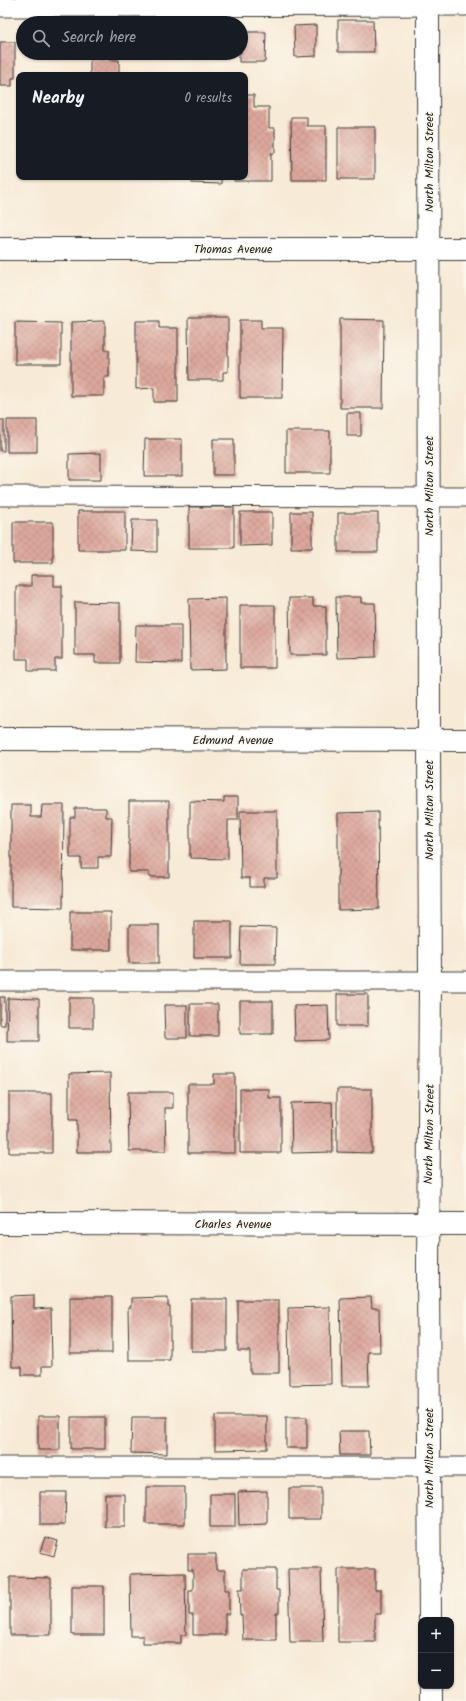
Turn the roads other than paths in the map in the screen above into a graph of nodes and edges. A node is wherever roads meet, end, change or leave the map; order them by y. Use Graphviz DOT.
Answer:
graph roads {
  1 [pos="428,3"];
  2 [pos="466,6"];
  3 [pos="0,7"];
  4 [pos="0,249"];
  5 [pos="429,249"];
  6 [pos="466,249"];
  7 [pos="0,496"];
  8 [pos="429,497"];
  9 [pos="466,497"];
  10 [pos="0,739"];
  11 [pos="429,740"];
  12 [pos="466,740"];
  13 [pos="0,980"];
  14 [pos="430,981"];
  15 [pos="466,981"];
  16 [pos="0,1223"];
  17 [pos="428,1224"];
  18 [pos="466,1224"];
  19 [pos="0,1467"];
  20 [pos="429,1467"];
  21 [pos="466,1468"];
  22 [pos="430,1617"];
  23 [pos="431,1689"];
  24 [pos="431,1701"];
  1 -- 2 [label="lane"];
  1 -- 3 [label="lane"];
  1 -- 5 [label="street, North Milton Street"];
  4 -- 5 [label="street, Thomas Avenue"];
  5 -- 6 [label="street, Thomas Avenue"];
  5 -- 8 [label="street, North Milton Street"];
  7 -- 8 [label="lane"];
  8 -- 9 [label="lane"];
  8 -- 11 [label="street, North Milton Street"];
  10 -- 11 [label="street, Edmund Avenue"];
  11 -- 12 [label="street, Edmund Avenue"];
  11 -- 14 [label="street, North Milton Street"];
  13 -- 14 [label="lane"];
  14 -- 15 [label="lane"];
  14 -- 17 [label="street, North Milton Street"];
  16 -- 17 [label="street, Charles Avenue"];
  17 -- 18 [label="street, Charles Avenue"];
  17 -- 20 [label="street, North Milton Street"];
  19 -- 20 [label="lane"];
  20 -- 21 [label="lane"];
  20 -- 22 [label="street, North Milton Street"];
  23 -- 24 [label="street"];
}
